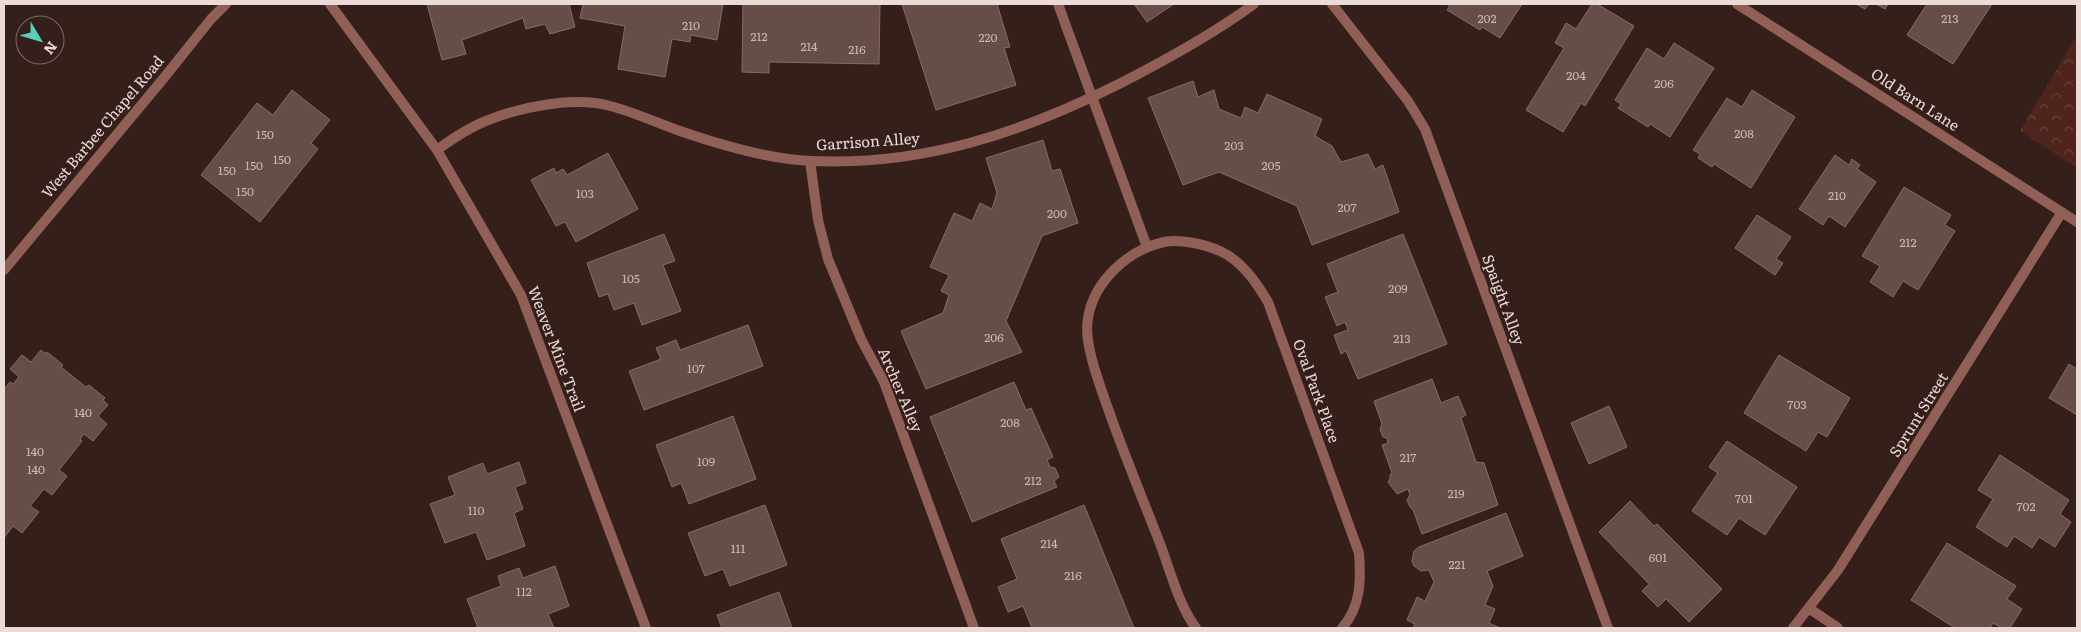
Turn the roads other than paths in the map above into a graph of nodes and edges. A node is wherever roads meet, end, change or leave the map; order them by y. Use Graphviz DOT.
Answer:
graph roads {
  1 [pos="226,4"];
  2 [pos="330,4"];
  3 [pos="1058,4"];
  4 [pos="1254,4"];
  5 [pos="1332,4"];
  6 [pos="1738,4"];
  7 [pos="1093,96"];
  8 [pos="437,150"];
  9 [pos="810,161"];
  10 [pos="2062,212"];
  11 [pos="2077,222"];
  12 [pos="1147,247"];
  13 [pos="4,270"];
  14 [pos="1810,609"];
  15 [pos="646,628"];
  16 [pos="974,628"];
  17 [pos="1196,628"];
  18 [pos="1342,628"];
  19 [pos="1608,628"];
  20 [pos="1793,628"];
  21 [pos="1838,628"];
  1 -- 13 [label="street, West Barbee Chapel Road"];
  2 -- 8 [label="street, Weaver Mine Trail"];
  3 -- 7 [label="street"];
  4 -- 7 [label="street, Garrison Alley"];
  5 -- 19 [label="street, Spaight Alley"];
  6 -- 10 [label="street, Old Barn Lane"];
  7 -- 9 [label="street, Garrison Alley"];
  7 -- 12 [label="street"];
  8 -- 9 [label="street, Garrison Alley"];
  8 -- 15 [label="street, Weaver Mine Trail"];
  9 -- 16 [label="street, Archer Alley"];
  10 -- 11 [label="street, Old Barn Lane"];
  10 -- 14 [label="street, Sprunt Street"];
  12 -- 17 [label="street, Oval Park Place"];
  12 -- 18 [label="street, Oval Park Place"];
  14 -- 20 [label="street, Sprunt Street"];
  14 -- 21 [label="street"];
}
